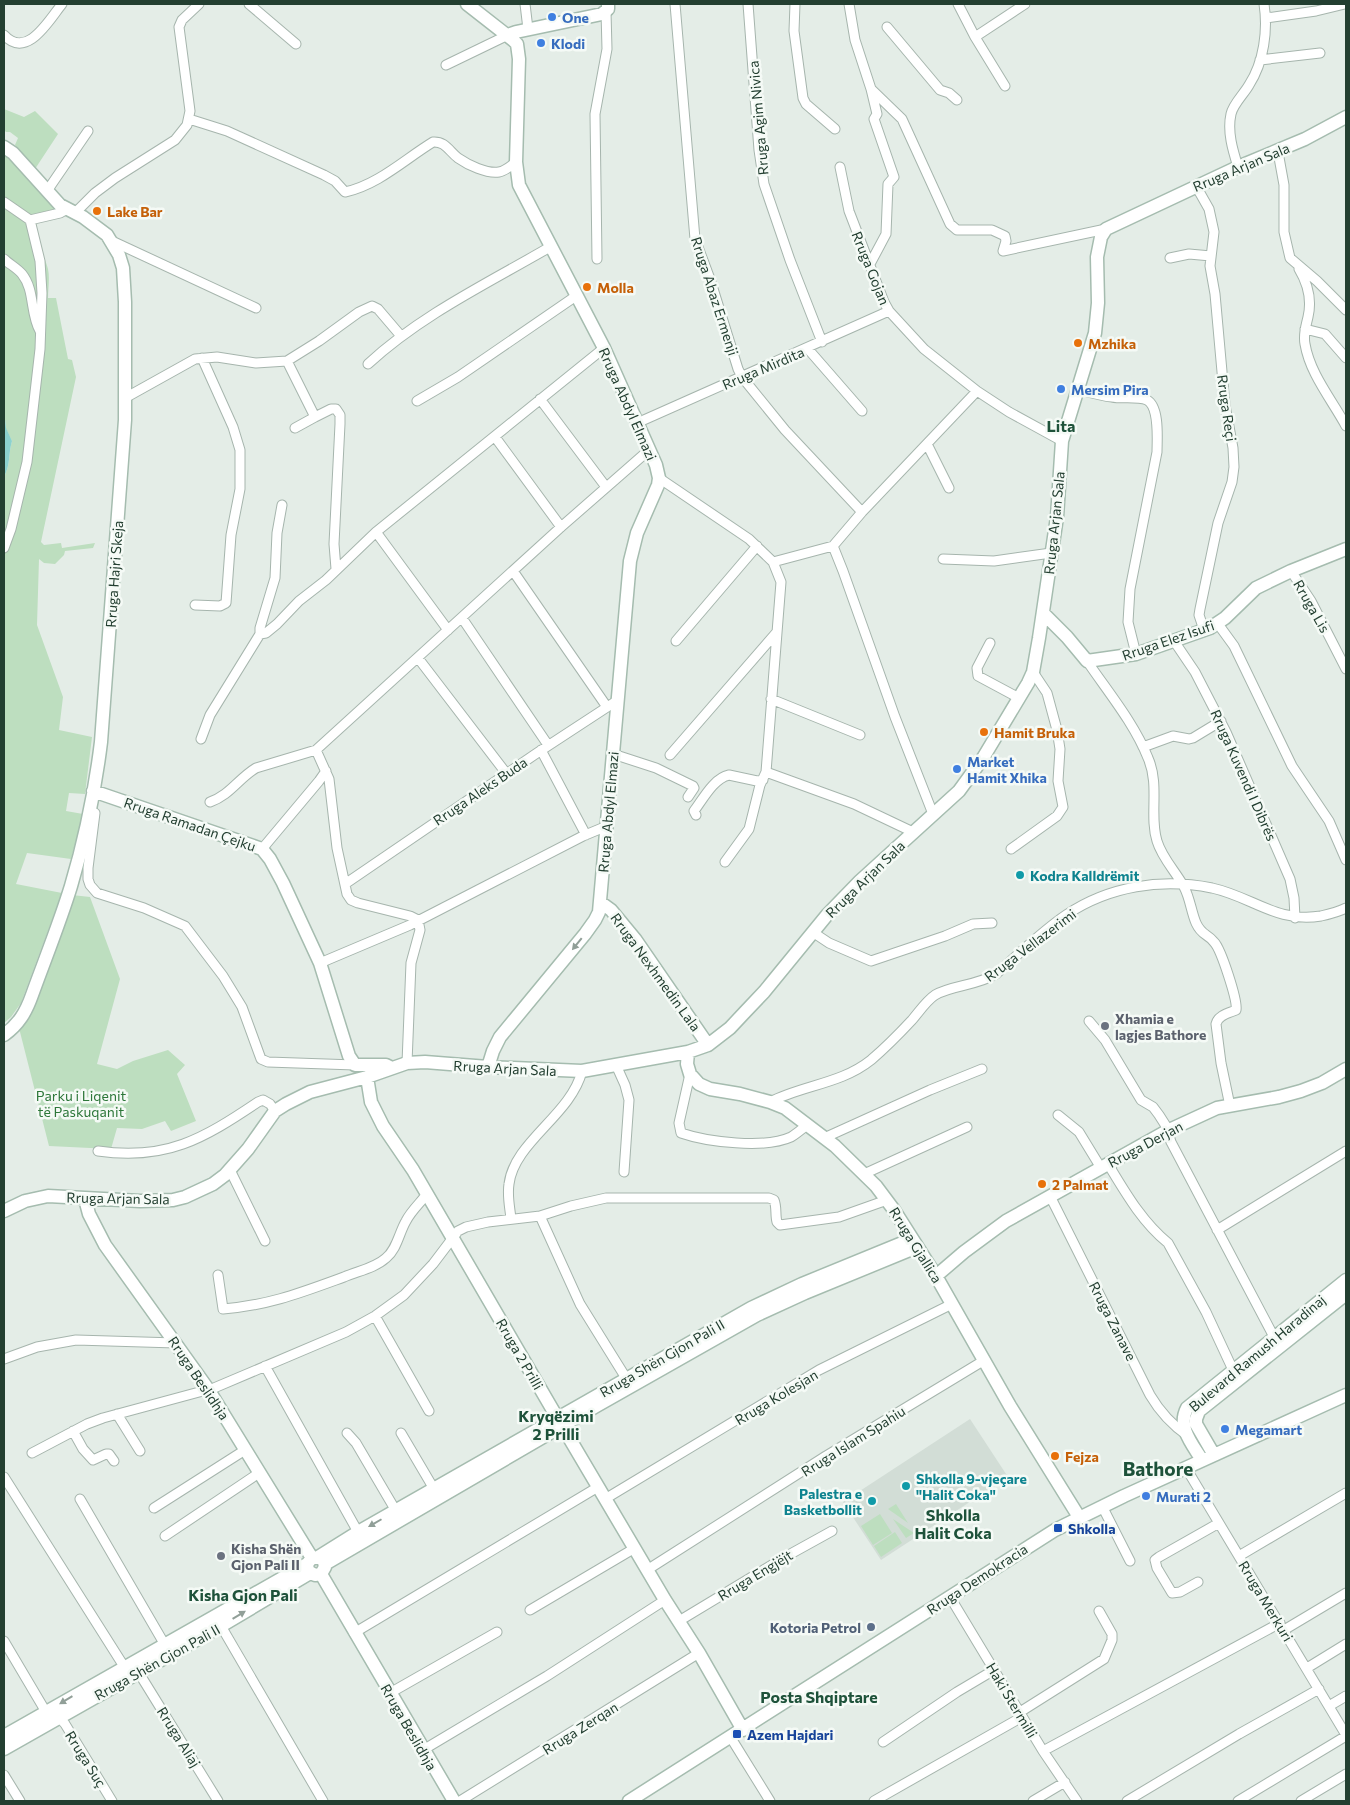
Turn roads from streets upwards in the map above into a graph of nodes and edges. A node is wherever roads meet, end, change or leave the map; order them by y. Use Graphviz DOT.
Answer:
graph roads {
  1 [pos="62,4"];
  2 [pos="199,4"];
  3 [pos="249,4"];
  4 [pos="467,4"];
  5 [pos="525,4"];
  6 [pos="675,4"];
  7 [pos="748,4"];
  8 [pos="795,4"];
  9 [pos="849,4"];
  10 [pos="958,4"];
  11 [pos="1025,4"];
  12 [pos="1264,4"];
  13 [pos="1345,4"];
  14 [pos="607,8"];
  15 [pos="1266,18"];
  16 [pos="887,27"];
  17 [pos="528,29"];
  18 [pos="4,35"];
  19 [pos="508,35"];
  20 [pos="975,37"];
  21 [pos="296,44"];
  22 [pos="1320,53"];
  23 [pos="1260,60"];
  24 [pos="446,65"];
  25 [pos="1005,86"];
  26 [pos="871,89"];
  27 [pos="957,100"];
  28 [pos="1346,117"];
  29 [pos="189,119"];
  30 [pos="835,129"];
  31 [pos="88,131"];
  32 [pos="4,147"];
  33 [pos="1278,152"];
  34 [pos="516,162"];
  35 [pos="840,167"];
  36 [pos="1238,167"];
  37 [pos="1196,186"];
  38 [pos="47,191"];
  39 [pos="4,202"];
  40 [pos="67,212"];
  41 [pos="30,220"];
  42 [pos="1106,228"];
  43 [pos="112,242"];
  44 [pos="550,247"];
  45 [pos="1211,256"];
  46 [pos="1170,258"];
  47 [pos="4,259"];
  48 [pos="597,260"];
  49 [pos="870,264"];
  50 [pos="1297,264"];
  51 [pos="576,296"];
  52 [pos="256,308"];
  53 [pos="1346,310"];
  54 [pos="889,311"];
  55 [pos="1305,329"];
  56 [pos="42,333"];
  57 [pos="401,336"];
  58 [pos="822,342"];
  59 [pos="604,348"];
  60 [pos="808,349"];
  61 [pos="202,358"];
  62 [pos="1346,358"];
  63 [pos="287,361"];
  64 [pos="368,364"];
  65 [pos="742,377"];
  66 [pos="1077,389"];
  67 [pos="977,391"];
  68 [pos="125,398"];
  69 [pos="540,399"];
  70 [pos="417,401"];
  71 [pos="862,411"];
  72 [pos="315,417"];
  73 [pos="637,423"];
  74 [pos="1346,426"];
  75 [pos="295,428"];
  76 [pos="495,437"];
  77 [pos="1062,441"];
  78 [pos="926,444"];
  79 [pos="649,450"];
  80 [pos="659,478"];
  81 [pos="606,488"];
  82 [pos="949,488"];
  83 [pos="282,505"];
  84 [pos="862,512"];
  85 [pos="561,527"];
  86 [pos="376,532"];
  87 [pos="757,546"];
  88 [pos="832,546"];
  89 [pos="4,548"];
  90 [pos="1346,549"];
  91 [pos="1051,553"];
  92 [pos="943,559"];
  93 [pos="773,562"];
  94 [pos="336,569"];
  95 [pos="513,571"];
  96 [pos="1291,571"];
  97 [pos="195,606"];
  98 [pos="1043,613"];
  99 [pos="462,618"];
  100 [pos="1218,624"];
  101 [pos="448,630"];
  102 [pos="1204,630"];
  103 [pos="776,632"];
  104 [pos="260,634"];
  105 [pos="676,641"];
  106 [pos="1174,641"];
  107 [pos="990,643"];
  108 [pos="1136,654"];
  109 [pos="418,658"];
  110 [pos="1087,661"];
  111 [pos="1346,669"];
  112 [pos="1033,672"];
  113 [pos="1019,698"];
  114 [pos="771,699"];
  115 [pos="612,704"];
  116 [pos="1221,721"];
  117 [pos="860,735"];
  118 [pos="201,739"];
  119 [pos="545,747"];
  120 [pos="1143,747"];
  121 [pos="316,750"];
  122 [pos="613,754"];
  123 [pos="670,755"];
  124 [pos="326,770"];
  125 [pos="506,774"];
  126 [pos="765,776"];
  127 [pos="96,791"];
  128 [pos="688,797"];
  129 [pos="210,802"];
  130 [pos="933,814"];
  131 [pos="696,815"];
  132 [pos="607,826"];
  133 [pos="913,832"];
  134 [pos="586,835"];
  135 [pos="262,849"];
  136 [pos="1011,849"];
  137 [pos="1346,860"];
  138 [pos="725,862"];
  139 [pos="345,884"];
  140 [pos="1182,884"];
  141 [pos="600,902"];
  142 [pos="1346,908"];
  143 [pos="1295,918"];
  144 [pos="418,920"];
  145 [pos="992,923"];
  146 [pos="814,932"];
  147 [pos="320,963"];
  148 [pos="1089,1021"];
  149 [pos="4,1035"];
  150 [pos="708,1045"];
  151 [pos="688,1052"];
  152 [pos="407,1063"];
  153 [pos="355,1065"];
  154 [pos="616,1066"];
  155 [pos="392,1068"];
  156 [pos="488,1068"];
  157 [pos="982,1069"];
  158 [pos="1346,1069"];
  159 [pos="582,1071"];
  160 [pos="690,1074"];
  161 [pos="367,1077"];
  162 [pos="770,1102"];
  163 [pos="1230,1106"];
  164 [pos="275,1111"];
  165 [pos="1058,1115"];
  166 [pos="807,1125"];
  167 [pos="967,1127"];
  168 [pos="1167,1131"];
  169 [pos="824,1138"];
  170 [pos="1346,1151"];
  171 [pos="98,1152"];
  172 [pos="1104,1166"];
  173 [pos="230,1170"];
  174 [pos="624,1172"];
  175 [pos="864,1174"];
  176 [pos="427,1194"];
  177 [pos="1050,1196"];
  178 [pos="85,1199"];
  179 [pos="887,1200"];
  180 [pos="4,1211"];
  181 [pos="540,1216"];
  182 [pos="511,1219"];
  183 [pos="1217,1230"];
  184 [pos="452,1238"];
  185 [pos="265,1241"];
  186 [pos="915,1243"];
  187 [pos="218,1275"];
  188 [pos="936,1276"];
  189 [pos="1346,1280"];
  190 [pos="1346,1294"];
  191 [pos="952,1304"];
  192 [pos="375,1316"];
  193 [pos="1276,1342"];
  194 [pos="176,1343"];
  195 [pos="4,1359"];
  196 [pos="983,1361"];
  197 [pos="265,1366"];
  198 [pos="1233,1370"];
  199 [pos="626,1378"];
  200 [pos="208,1389"];
  201 [pos="1346,1395"];
  202 [pos="429,1411"];
  203 [pos="116,1414"];
  204 [pos="560,1423"];
  205 [pos="73,1431"];
  206 [pos="347,1433"];
  207 [pos="401,1433"];
  208 [pos="1193,1433"];
  209 [pos="245,1450"];
  210 [pos="140,1451"];
  211 [pos="32,1453"];
  212 [pos="1214,1455"];
  213 [pos="1202,1460"];
  214 [pos="114,1461"];
  215 [pos="1186,1468"];
  216 [pos="259,1473"];
  217 [pos="4,1477"];
  218 [pos="598,1487"];
  219 [pos="434,1489"];
  220 [pos="1346,1493"];
  221 [pos="80,1499"];
  222 [pos="605,1499"];
  223 [pos="1102,1506"];
  224 [pos="154,1508"];
  225 [pos="396,1511"];
  226 [pos="1079,1517"];
  227 [pos="1219,1523"];
  228 [pos="832,1531"];
  229 [pos="358,1532"];
  230 [pos="166,1536"];
  231 [pos="635,1548"];
  232 [pos="1239,1556"];
  233 [pos="1130,1561"];
  234 [pos="315,1565"];
  235 [pos="647,1570"];
  236 [pos="1198,1582"];
  237 [pos="1346,1592"];
  238 [pos="950,1596"];
  239 [pos="665,1600"];
  240 [pos="530,1610"];
  241 [pos="1099,1612"];
  242 [pos="679,1621"];
  243 [pos="221,1626"];
  244 [pos="1282,1626"];
  245 [pos="497,1632"];
  246 [pos="354,1633"];
  247 [pos="4,1644"];
  248 [pos="1346,1644"];
  249 [pos="165,1645"];
  250 [pos="699,1653"];
  251 [pos="125,1668"];
  252 [pos="1307,1668"];
  253 [pos="994,1670"];
  254 [pos="139,1673"];
  255 [pos="1319,1689"];
  256 [pos="390,1693"];
  257 [pos="1346,1696"];
  258 [pos="1329,1706"];
  259 [pos="46,1712"];
  260 [pos="1021,1714"];
  261 [pos="59,1717"];
  262 [pos="743,1730"];
  263 [pos="1345,1731"];
  264 [pos="4,1736"];
  265 [pos="730,1738"];
  266 [pos="883,1742"];
  267 [pos="4,1749"];
  268 [pos="422,1750"];
  269 [pos="1043,1751"];
  270 [pos="1346,1774"];
  271 [pos="4,1775"];
  272 [pos="1065,1782"];
  273 [pos="20,1801"];
  274 [pos="112,1801"];
  275 [pos="218,1801"];
  276 [pos="323,1801"];
  277 [pos="454,1801"];
  278 [pos="460,1801"];
  279 [pos="629,1801"];
  280 [pos="770,1801"];
  281 [pos="874,1801"];
  282 [pos="1033,1801"];
  283 [pos="1078,1801"];
  284 [pos="1127,1801"];
  285 [pos="1238,1801"];
  286 [pos="1301,1801"];
  1 -- 18 [label="street"];
  2 -- 29 [label="street"];
  3 -- 21 [label="street"];
  4 -- 19 [label="street, Rruga Abdyl Elmazi"];
  5 -- 17 [label="street"];
  6 -- 65 [label="street, Rruga Abaz Ermenji"];
  7 -- 58 [label="street, Rruga Agim Nivica"];
  8 -- 30 [label="street"];
  9 -- 26 [label="street"];
  10 -- 20 [label="street"];
  11 -- 20 [label="street"];
  12 -- 15 [label="street"];
  13 -- 15 [label="street"];
  14 -- 17 [label="street"];
  14 -- 48 [label="street"];
  15 -- 23 [label="street"];
  16 -- 27 [label="street"];
  17 -- 19 [label="street"];
  19 -- 24 [label="street"];
  19 -- 34 [label="street, Rruga Abdyl Elmazi"];
  20 -- 25 [label="street"];
  22 -- 23 [label="street"];
  23 -- 36 [label="street"];
  26 -- 42 [label="street"];
  26 -- 49 [label="street"];
  28 -- 33 [label="street, Rruga Arjan Sala"];
  29 -- 34 [label="street"];
  29 -- 40 [label="street"];
  31 -- 38 [label="street"];
  32 -- 38 [label="street, Rruga Hajri Skeja"];
  33 -- 36 [label="street, Rruga Arjan Sala"];
  33 -- 50 [label="street"];
  34 -- 44 [label="street, Rruga Abdyl Elmazi"];
  35 -- 49 [label="street, Rruga Gojan"];
  36 -- 37 [label="street, Rruga Arjan Sala"];
  37 -- 42 [label="street, Rruga Arjan Sala"];
  37 -- 45 [label="street, Rruga Reçi"];
  38 -- 40 [label="street, Rruga Hajri Skeja"];
  39 -- 41 [label="street"];
  40 -- 41 [label="street"];
  40 -- 43 [label="street, Rruga Hajri Skeja"];
  41 -- 56 [label="street"];
  42 -- 66 [label="street, Rruga Arjan Sala"];
  43 -- 52 [label="street"];
  43 -- 68 [label="street, Rruga Hajri Skeja"];
  44 -- 51 [label="street, Rruga Abdyl Elmazi"];
  44 -- 57 [label="street"];
  45 -- 46 [label="street"];
  45 -- 102 [label="street, Rruga Reçi"];
  47 -- 56 [label="street"];
  49 -- 54 [label="street, Rruga Gojan"];
  50 -- 53 [label="street"];
  50 -- 55 [label="street"];
  51 -- 59 [label="street, Rruga Abdyl Elmazi"];
  51 -- 70 [label="street"];
  54 -- 58 [label="street, Rruga Mirdita"];
  54 -- 67 [label="street, Rruga Gojan"];
  55 -- 62 [label="street"];
  55 -- 74 [label="street"];
  56 -- 89 [label="street"];
  57 -- 63 [label="street"];
  57 -- 64 [label="street"];
  58 -- 60 [label="street, Rruga Mirdita"];
  59 -- 69 [label="street"];
  59 -- 73 [label="street, Rruga Abdyl Elmazi"];
  60 -- 65 [label="street, Rruga Mirdita"];
  60 -- 71 [label="street"];
  61 -- 63 [label="street"];
  61 -- 68 [label="street"];
  61 -- 97 [label="street"];
  63 -- 72 [label="street"];
  65 -- 73 [label="street, Rruga Mirdita"];
  65 -- 84 [label="street, Rruga Abaz Ermenji"];
  66 -- 77 [label="street, Rruga Arjan Sala"];
  66 -- 108 [label="street"];
  67 -- 77 [label="street, Rruga Gojan"];
  67 -- 78 [label="street"];
  68 -- 127 [label="street, Rruga Hajri Skeja"];
  69 -- 76 [label="street"];
  69 -- 81 [label="street"];
  72 -- 75 [label="street"];
  72 -- 94 [label="street"];
  73 -- 79 [label="street, Rruga Abdyl Elmazi"];
  76 -- 85 [label="street"];
  76 -- 86 [label="street"];
  77 -- 91 [label="street, Rruga Arjan Sala"];
  78 -- 82 [label="street"];
  78 -- 84 [label="street"];
  79 -- 80 [label="street, Rruga Abdyl Elmazi"];
  79 -- 81 [label="street"];
  80 -- 87 [label="street"];
  80 -- 115 [label="street, Rruga Abdyl Elmazi"];
  81 -- 85 [label="street"];
  83 -- 104 [label="street"];
  84 -- 88 [label="street"];
  85 -- 95 [label="street"];
  86 -- 94 [label="street"];
  86 -- 101 [label="street"];
  87 -- 93 [label="street"];
  87 -- 105 [label="street"];
  88 -- 93 [label="street"];
  88 -- 130 [label="street"];
  90 -- 96 [label="street, Rruga Elez Isufi"];
  91 -- 92 [label="street"];
  91 -- 98 [label="street, Rruga Arjan Sala"];
  93 -- 103 [label="street"];
  94 -- 104 [label="street"];
  95 -- 99 [label="street"];
  95 -- 115 [label="street"];
  96 -- 100 [label="street, Rruga Elez Isufi"];
  96 -- 111 [label="street, Rruga Lis"];
  98 -- 110 [label="street"];
  98 -- 112 [label="street, Rruga Arjan Sala"];
  99 -- 101 [label="street"];
  99 -- 119 [label="street"];
  100 -- 102 [label="street, Rruga Elez Isufi"];
  100 -- 137 [label="street"];
  101 -- 109 [label="street"];
  102 -- 106 [label="street, Rruga Elez Isufi"];
  103 -- 114 [label="street"];
  103 -- 123 [label="street"];
  104 -- 118 [label="street"];
  106 -- 108 [label="street, Rruga Elez Isufi"];
  106 -- 116 [label="street, Rruga Kuvendi I Dibrës"];
  107 -- 113 [label="street"];
  108 -- 110 [label="street, Rruga Elez Isufi"];
  109 -- 121 [label="street"];
  109 -- 125 [label="street"];
  110 -- 120 [label="street"];
  112 -- 113 [label="street, Rruga Arjan Sala"];
  112 -- 136 [label="street"];
  113 -- 130 [label="street, Rruga Arjan Sala"];
  114 -- 117 [label="street"];
  114 -- 126 [label="street"];
  115 -- 119 [label="street, Rruga Aleks Buda"];
  115 -- 122 [label="street, Rruga Abdyl Elmazi"];
  116 -- 120 [label="street"];
  116 -- 143 [label="street, Rruga Kuvendi I Dibrës"];
  119 -- 125 [label="street, Rruga Aleks Buda"];
  119 -- 134 [label="street"];
  120 -- 140 [label="street"];
  121 -- 124 [label="street"];
  121 -- 129 [label="street"];
  122 -- 128 [label="street"];
  122 -- 132 [label="street, Rruga Abdyl Elmazi"];
  124 -- 135 [label="street"];
  124 -- 139 [label="street"];
  125 -- 139 [label="street, Rruga Aleks Buda"];
  126 -- 131 [label="street"];
  126 -- 133 [label="street"];
  126 -- 138 [label="street"];
  127 -- 135 [label="street, Rruga Ramadan Çejku"];
  127 -- 149 [label="street, Rruga Hajri Skeja"];
  127 -- 153 [label="street"];
  130 -- 133 [label="street, Rruga Arjan Sala"];
  132 -- 134 [label="street"];
  132 -- 141 [label="street, Rruga Abdyl Elmazi"];
  133 -- 146 [label="street, Rruga Arjan Sala"];
  134 -- 144 [label="street"];
  135 -- 147 [label="street, Rruga Ramadan Çejku"];
  139 -- 144 [label="street"];
  140 -- 143 [label="street, Rruga Vellazerimi"];
  140 -- 162 [label="street, Rruga Vellazerimi"];
  140 -- 163 [label="street"];
  141 -- 150 [label="street, Rruga Nexhmedin Lala"];
  141 -- 156 [label="street, Rruga Abdyl Elmazi, one-way"];
  142 -- 143 [label="street, Rruga Vellazerimi"];
  144 -- 147 [label="street"];
  144 -- 152 [label="street"];
  145 -- 146 [label="street"];
  146 -- 150 [label="street, Rruga Arjan Sala"];
  147 -- 153 [label="street, Rruga Ramadan Çejku"];
  148 -- 168 [label="street"];
  150 -- 151 [label="street, Rruga Arjan Sala"];
  151 -- 154 [label="street, Rruga Arjan Sala"];
  151 -- 160 [label="street"];
  152 -- 155 [label="street, Rruga Arjan Sala"];
  152 -- 156 [label="street, Rruga Arjan Sala"];
  153 -- 155 [label="street"];
  154 -- 159 [label="street, Rruga Arjan Sala"];
  154 -- 174 [label="street"];
  155 -- 161 [label="street, Rruga Arjan Sala"];
  156 -- 159 [label="street, Rruga Arjan Sala"];
  157 -- 169 [label="street"];
  158 -- 163 [label="street, Rruga Derjan"];
  159 -- 182 [label="street"];
  160 -- 162 [label="street, Rruga Gjallica"];
  160 -- 166 [label="street"];
  161 -- 164 [label="street, Rruga Arjan Sala"];
  161 -- 176 [label="street, Rruga 2 Prilli"];
  162 -- 166 [label="street, Rruga Gjallica"];
  163 -- 168 [label="street, Rruga Derjan"];
  164 -- 171 [label="street"];
  164 -- 173 [label="street, Rruga Arjan Sala"];
  165 -- 172 [label="street"];
  166 -- 169 [label="street, Rruga Gjallica"];
  167 -- 175 [label="street"];
  168 -- 172 [label="street, Rruga Derjan"];
  168 -- 183 [label="street"];
  169 -- 175 [label="street, Rruga Gjallica"];
  170 -- 183 [label="street"];
  172 -- 177 [label="street, Rruga Derjan"];
  172 -- 198 [label="street"];
  173 -- 178 [label="street, Rruga Arjan Sala"];
  173 -- 185 [label="street"];
  175 -- 179 [label="street, Rruga Gjallica"];
  176 -- 184 [label="street, Rruga 2 Prilli"];
  176 -- 187 [label="street"];
  177 -- 188 [label="street, Rruga Derjan"];
  177 -- 208 [label="street, Rruga Zanave"];
  178 -- 180 [label="street, Rruga Arjan Sala"];
  178 -- 194 [label="street, Rruga Beslidhja"];
  179 -- 181 [label="street"];
  179 -- 186 [label="street, Rruga Gjallica"];
  181 -- 182 [label="street"];
  181 -- 199 [label="street"];
  182 -- 184 [label="street"];
  183 -- 193 [label="street"];
  184 -- 192 [label="street"];
  184 -- 204 [label="street, Rruga 2 Prilli"];
  186 -- 188 [label="street, Rruga Gjallica"];
  186 -- 199 [label="street, Rruga Shën Gjon Pali II"];
  186 -- 204 [label="street, Rruga Shën Gjon Pali II"];
  188 -- 191 [label="street, Rruga Gjallica"];
  189 -- 193 [label="street, Bulevard Ramush Haradinaj"];
  190 -- 193 [label="street, Bulevard Ramush Haradinaj"];
  191 -- 196 [label="street, Rruga Gjallica"];
  191 -- 222 [label="street, Rruga Kolesjan"];
  192 -- 197 [label="street"];
  192 -- 202 [label="street"];
  193 -- 198 [label="street, Bulevard Ramush Haradinaj"];
  193 -- 208 [label="street, Bulevard Ramush Haradinaj"];
  194 -- 195 [label="street"];
  194 -- 200 [label="street, Rruga Beslidhja"];
  196 -- 226 [label="street, Rruga Gjallica"];
  196 -- 235 [label="street, Rruga Islam Spahiu"];
  197 -- 200 [label="street"];
  197 -- 229 [label="street"];
  198 -- 208 [label="street, Bulevard Ramush Haradinaj"];
  199 -- 204 [label="street, Rruga Shën Gjon Pali II"];
  200 -- 203 [label="street"];
  200 -- 209 [label="street, Rruga Beslidhja"];
  201 -- 212 [label="street, Rruga Demokracia"];
  203 -- 205 [label="street"];
  203 -- 210 [label="street"];
  204 -- 218 [label="street, Rruga 2 Prilli"];
  204 -- 219 [label="street, Rruga Shën Gjon Pali II"];
  204 -- 234 [label="street, Rruga Shën Gjon Pali II"];
  205 -- 211 [label="street"];
  205 -- 214 [label="street"];
  206 -- 225 [label="street"];
  207 -- 219 [label="street"];
  208 -- 212 [label="street, Bulevard Ramush Haradinaj"];
  208 -- 213 [label="street, Bulevard Ramush Haradinaj"];
  209 -- 216 [label="street, Rruga Beslidhja"];
  209 -- 224 [label="street"];
  212 -- 213 [label="street, Rruga Demokracia"];
  213 -- 215 [label="street, Rruga Demokracia"];
  215 -- 223 [label="street, Rruga Demokracia"];
  215 -- 227 [label="street, Rruga Merkuri"];
  216 -- 230 [label="street"];
  216 -- 234 [label="street, Rruga Beslidhja"];
  217 -- 251 [label="street"];
  218 -- 222 [label="street, Rruga 2 Prilli"];
  218 -- 246 [label="street"];
  219 -- 225 [label="street, Rruga Shën Gjon Pali II"];
  220 -- 232 [label="street"];
  221 -- 249 [label="street"];
  222 -- 231 [label="street, Rruga 2 Prilli"];
  223 -- 226 [label="street, Rruga Demokracia"];
  223 -- 233 [label="street"];
  225 -- 229 [label="street, Rruga Shën Gjon Pali II, one-way"];
  226 -- 238 [label="street, Rruga Demokracia"];
  227 -- 232 [label="street, Rruga Merkuri"];
  227 -- 236 [label="street"];
  228 -- 242 [label="street, Rruga Engjëjt"];
  229 -- 234 [label="street, Rruga Shën Gjon Pali II"];
  231 -- 235 [label="street, Rruga 2 Prilli"];
  231 -- 240 [label="street"];
  232 -- 244 [label="street, Rruga Merkuri"];
  243 -- 234 [label="street, Rruga Shën Gjon Pali II, one-way"];
  234 -- 246 [label="street, Rruga Beslidhja"];
  234 -- 249 [label="street, Rruga Shën Gjon Pali II"];
  235 -- 239 [label="street, Rruga 2 Prilli"];
  237 -- 244 [label="street"];
  238 -- 253 [label="street, Haki Stermilli"];
  238 -- 262 [label="street, Rruga Demokracia"];
  239 -- 242 [label="street, Rruga 2 Prilli"];
  239 -- 268 [label="street"];
  241 -- 260 [label="street"];
  242 -- 250 [label="street, Rruga 2 Prilli"];
  243 -- 254 [label="street, Rruga Shën Gjon Pali II"];
  243 -- 276 [label="street"];
  244 -- 252 [label="street, Rruga Merkuri"];
  244 -- 269 [label="street"];
  245 -- 256 [label="street"];
  246 -- 256 [label="street, Rruga Beslidhja"];
  247 -- 259 [label="street"];
  248 -- 252 [label="street"];
  249 -- 251 [label="street, Rruga Shën Gjon Pali II"];
  250 -- 262 [label="street, Rruga 2 Prilli"];
  250 -- 278 [label="street, Rruga Zerqan"];
  251 -- 259 [label="street, Rruga Shën Gjon Pali II, one-way"];
  252 -- 255 [label="street, Rruga Merkuri"];
  253 -- 260 [label="street, Haki Stermilli"];
  253 -- 266 [label="street"];
  254 -- 261 [label="street, Rruga Shën Gjon Pali II"];
  254 -- 275 [label="street, Rruga Aliaj"];
  255 -- 258 [label="street, Rruga Merkuri"];
  255 -- 284 [label="street"];
  256 -- 268 [label="street, Rruga Beslidhja"];
  257 -- 258 [label="street"];
  258 -- 263 [label="street, Rruga Merkuri"];
  259 -- 261 [label="street"];
  259 -- 264 [label="street, Rruga Shën Gjon Pali II"];
  260 -- 269 [label="street, Haki Stermilli"];
  260 -- 281 [label="street"];
  261 -- 267 [label="street, Rruga Shën Gjon Pali II"];
  261 -- 274 [label="street, Rruga Suç"];
  262 -- 265 [label="street, Rruga Demokracia"];
  263 -- 285 [label="street"];
  265 -- 279 [label="street, Rruga Demokracia"];
  265 -- 280 [label="street"];
  268 -- 277 [label="street, Rruga Beslidhja"];
  269 -- 272 [label="street, Haki Stermilli"];
  270 -- 286 [label="street"];
  271 -- 273 [label="street"];
  272 -- 282 [label="street"];
  272 -- 283 [label="street, Haki Stermilli"];
}
